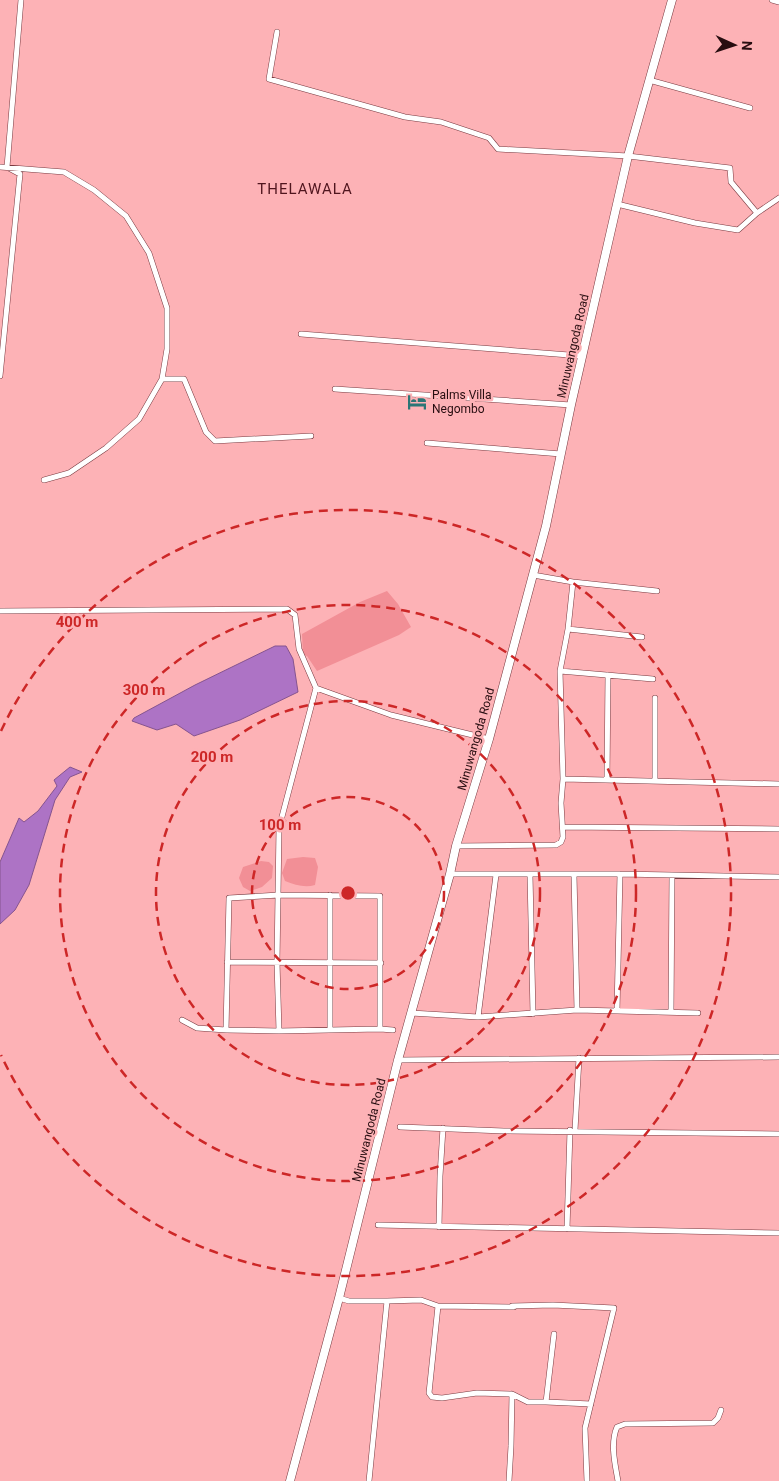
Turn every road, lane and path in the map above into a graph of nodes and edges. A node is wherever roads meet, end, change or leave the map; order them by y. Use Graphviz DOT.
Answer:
graph roads {
  1 [pos="21,0"];
  2 [pos="672,0"];
  3 [pos="772,0"];
  4 [pos="779,2"];
  5 [pos="277,32"];
  6 [pos="650,80"];
  7 [pos="750,108"];
  8 [pos="628,156"];
  9 [pos="0,167"];
  10 [pos="7,167"];
  11 [pos="779,198"];
  12 [pos="617,204"];
  13 [pos="757,213"];
  14 [pos="301,334"];
  15 [pos="582,356"];
  16 [pos="0,376"];
  17 [pos="162,379"];
  18 [pos="335,389"];
  19 [pos="571,405"];
  20 [pos="311,436"];
  21 [pos="427,444"];
  22 [pos="561,454"];
  23 [pos="44,480"];
  24 [pos="533,575"];
  25 [pos="573,582"];
  26 [pos="656,591"];
  27 [pos="0,610"];
  28 [pos="568,629"];
  29 [pos="642,637"];
  30 [pos="560,671"];
  31 [pos="608,675"];
  32 [pos="653,679"];
  33 [pos="316,688"];
  34 [pos="654,698"];
  35 [pos="489,739"];
  36 [pos="562,779"];
  37 [pos="607,779"];
  38 [pos="655,781"];
  39 [pos="779,784"];
  40 [pos="563,827"];
  41 [pos="779,829"];
  42 [pos="456,846"];
  43 [pos="450,874"];
  44 [pos="496,874"];
  45 [pos="620,874"];
  46 [pos="530,875"];
  47 [pos="574,875"];
  48 [pos="672,875"];
  49 [pos="779,877"];
  50 [pos="278,895"];
  51 [pos="330,895"];
  52 [pos="227,962"];
  53 [pos="277,962"];
  54 [pos="330,962"];
  55 [pos="381,963"];
  56 [pos="577,1010"];
  57 [pos="617,1011"];
  58 [pos="671,1012"];
  59 [pos="411,1013"];
  60 [pos="533,1014"];
  61 [pos="698,1014"];
  62 [pos="478,1018"];
  63 [pos="182,1020"];
  64 [pos="330,1029"];
  65 [pos="380,1029"];
  66 [pos="226,1030"];
  67 [pos="393,1030"];
  68 [pos="279,1031"];
  69 [pos="779,1057"];
  70 [pos="579,1058"];
  71 [pos="398,1060"];
  72 [pos="400,1127"];
  73 [pos="443,1128"];
  74 [pos="573,1130"];
  75 [pos="779,1134"];
  76 [pos="378,1225"];
  77 [pos="439,1227"];
  78 [pos="567,1229"];
  79 [pos="779,1233"];
  80 [pos="339,1298"];
  81 [pos="387,1301"];
  82 [pos="438,1306"];
  83 [pos="484,1306"];
  84 [pos="514,1307"];
  85 [pos="554,1334"];
  86 [pos="512,1394"];
  87 [pos="546,1402"];
  88 [pos="591,1404"];
  89 [pos="721,1410"];
  90 [pos="290,1481"];
  91 [pos="369,1481"];
  92 [pos="509,1481"];
  93 [pos="587,1481"];
  94 [pos="618,1481"];
  1 -- 10 [label="street"];
  2 -- 6 [label="main road, Minuwangoda Road"];
  3 -- 4 [label="street"];
  5 -- 8 [label="street"];
  6 -- 7 [label="street"];
  6 -- 8 [label="main road, Minuwangoda Road"];
  8 -- 12 [label="main road, Minuwangoda Road"];
  8 -- 13 [label="street"];
  9 -- 10 [label="street"];
  10 -- 16 [label="street"];
  10 -- 17 [label="street"];
  11 -- 13 [label="street"];
  12 -- 13 [label="street"];
  12 -- 15 [label="main road, Minuwangoda Road"];
  14 -- 15 [label="street"];
  15 -- 19 [label="main road, Minuwangoda Road"];
  17 -- 20 [label="street"];
  17 -- 23 [label="street"];
  18 -- 19 [label="street"];
  19 -- 22 [label="main road, Minuwangoda Road"];
  21 -- 22 [label="street"];
  22 -- 24 [label="main road, Minuwangoda Road"];
  24 -- 25 [label="street"];
  24 -- 35 [label="main road, Minuwangoda Road"];
  25 -- 26 [label="street"];
  25 -- 28 [label="street"];
  27 -- 33 [label="street"];
  28 -- 29 [label="street"];
  28 -- 30 [label="street"];
  30 -- 31 [label="street"];
  30 -- 36 [label="street"];
  31 -- 32 [label="street"];
  31 -- 37 [label="street"];
  33 -- 35 [label="street"];
  33 -- 50 [label="street"];
  34 -- 38 [label="street"];
  35 -- 42 [label="main road, Minuwangoda Road"];
  36 -- 37 [label="street"];
  36 -- 40 [label="street"];
  37 -- 38 [label="street"];
  38 -- 39 [label="street"];
  40 -- 41 [label="street"];
  40 -- 42 [label="street"];
  42 -- 43 [label="main road, Minuwangoda Road"];
  43 -- 44 [label="street"];
  43 -- 59 [label="main road, Minuwangoda Road"];
  44 -- 46 [label="street"];
  44 -- 62 [label="street"];
  45 -- 47 [label="street"];
  45 -- 48 [label="street"];
  45 -- 57 [label="street"];
  46 -- 47 [label="street"];
  46 -- 60 [label="street"];
  47 -- 56 [label="street"];
  48 -- 49 [label="street"];
  48 -- 58 [label="street"];
  50 -- 51 [label="street"];
  50 -- 52 [label="street"];
  50 -- 53 [label="street"];
  51 -- 54 [label="street"];
  51 -- 55 [label="street"];
  52 -- 53 [label="street"];
  52 -- 66 [label="street"];
  53 -- 54 [label="street"];
  53 -- 68 [label="street"];
  54 -- 55 [label="street"];
  54 -- 64 [label="street"];
  55 -- 65 [label="street"];
  56 -- 57 [label="street"];
  56 -- 60 [label="street"];
  57 -- 58 [label="street"];
  58 -- 61 [label="street"];
  59 -- 62 [label="street"];
  59 -- 71 [label="main road, Minuwangoda Road"];
  60 -- 62 [label="street"];
  63 -- 66 [label="street"];
  64 -- 65 [label="street"];
  64 -- 68 [label="street"];
  65 -- 67 [label="street"];
  66 -- 68 [label="street"];
  69 -- 70 [label="street"];
  70 -- 71 [label="street"];
  70 -- 74 [label="street"];
  71 -- 80 [label="main road, Minuwangoda Road"];
  72 -- 73 [label="street"];
  73 -- 74 [label="street"];
  73 -- 77 [label="street"];
  74 -- 75 [label="street"];
  74 -- 78 [label="street"];
  76 -- 77 [label="street"];
  77 -- 78 [label="street"];
  78 -- 79 [label="street"];
  80 -- 81 [label="street"];
  80 -- 90 [label="main road, Minuwangoda Road"];
  81 -- 82 [label="street"];
  81 -- 91 [label="street"];
  82 -- 83 [label="street"];
  82 -- 86 [label="street"];
  83 -- 84 [label="street"];
  83 -- 88 [label="street"];
  85 -- 87 [label="street"];
  86 -- 87 [label="street"];
  86 -- 92 [label="street"];
  87 -- 88 [label="street"];
  88 -- 93 [label="street"];
  89 -- 94 [label="street"];
}
